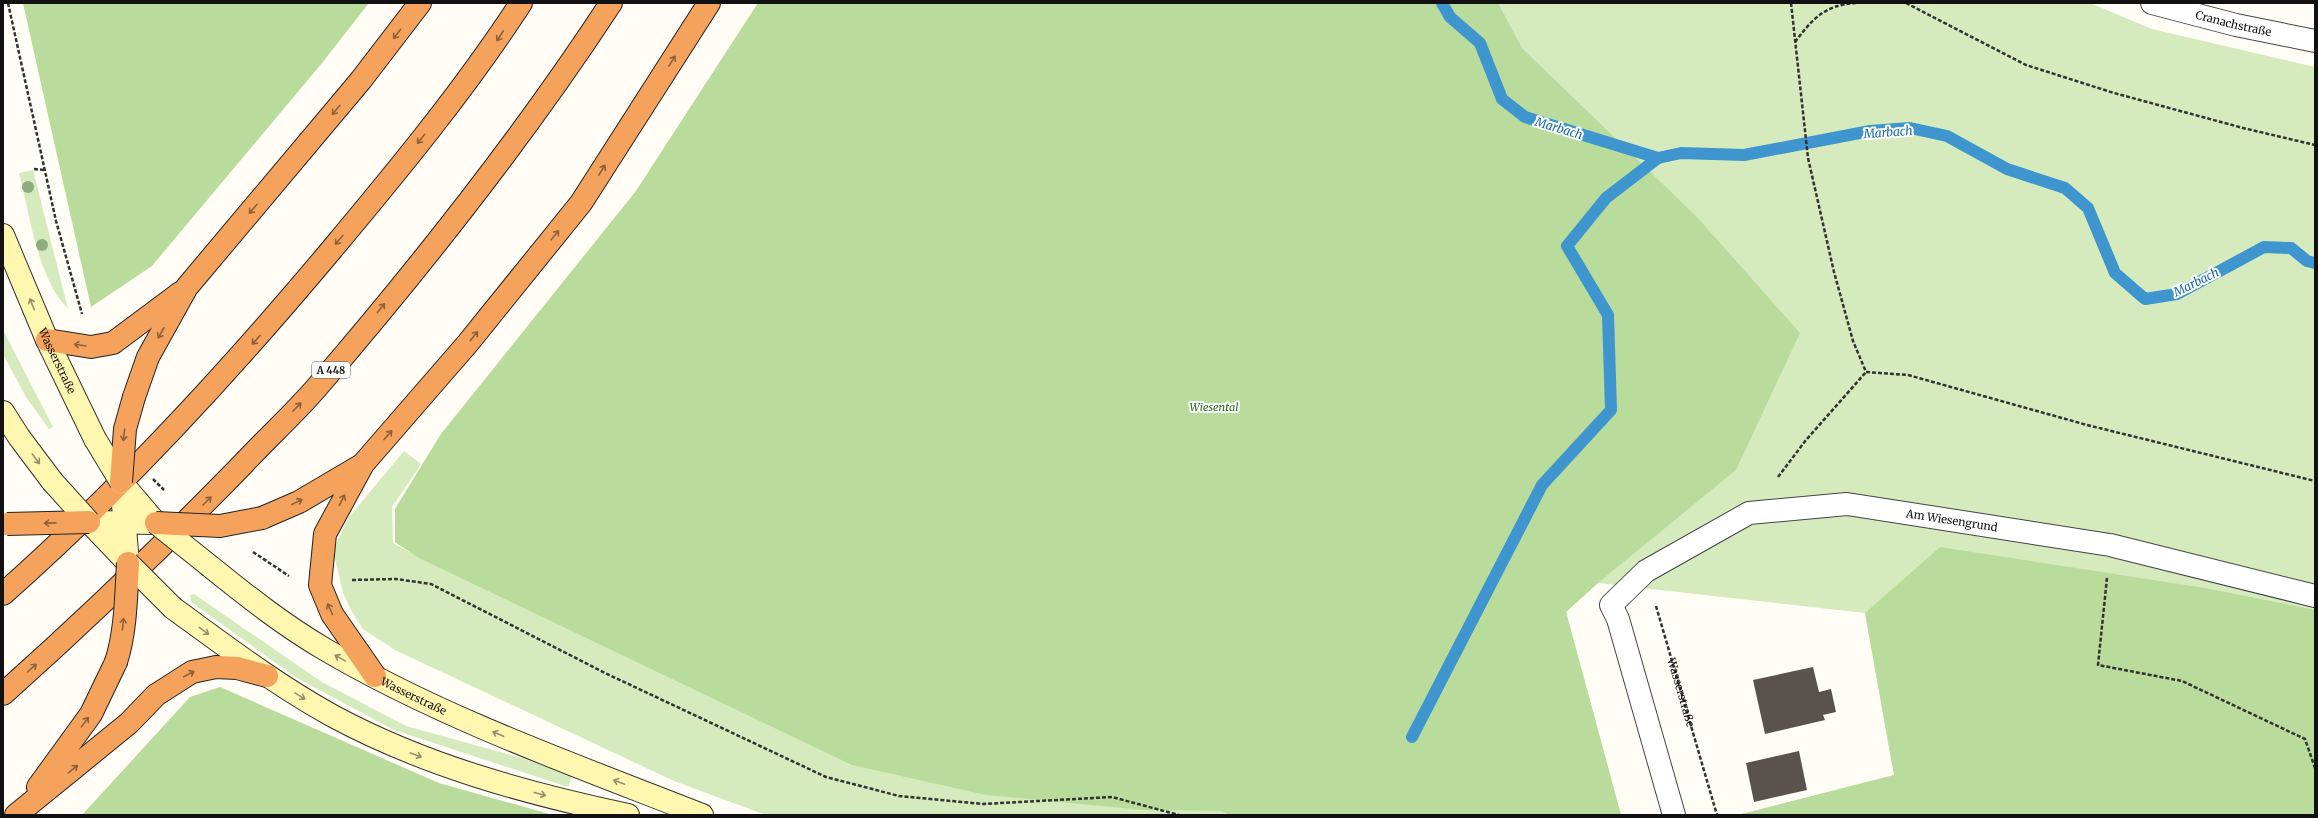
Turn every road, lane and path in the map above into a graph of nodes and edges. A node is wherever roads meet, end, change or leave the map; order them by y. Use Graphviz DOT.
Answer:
graph roads {
  1 [pos="8,3"];
  2 [pos="420,3"];
  3 [pos="521,3"];
  4 [pos="611,3"];
  5 [pos="708,3"];
  6 [pos="1791,3"];
  7 [pos="1856,3"];
  8 [pos="1906,3"];
  9 [pos="2152,3"];
  10 [pos="1795,42"];
  11 [pos="2315,42"];
  12 [pos="2315,145"];
  13 [pos="34,169"];
  14 [pos="44,170"];
  15 [pos="3,235"];
  16 [pos="187,287"];
  17 [pos="47,340"];
  18 [pos="91,347"];
  19 [pos="1866,372"];
  20 [pos="3,412"];
  21 [pos="363,464"];
  22 [pos="151,477"];
  23 [pos="2315,481"];
  24 [pos="121,482"];
  25 [pos="166,493"];
  26 [pos="1749,512"];
  27 [pos="89,522"];
  28 [pos="125,523"];
  29 [pos="156,523"];
  30 [pos="5,525"];
  31 [pos="220,526"];
  32 [pos="2110,545"];
  33 [pos="128,563"];
  34 [pos="1646,570"];
  35 [pos="320,585"];
  36 [pos="3,594"];
  37 [pos="2315,596"];
  38 [pos="267,676"];
  39 [pos="375,676"];
  40 [pos="3,694"];
  41 [pos="2315,768"];
  42 [pos="18,813"];
  43 [pos="628,815"];
  44 [pos="702,815"];
  45 [pos="1179,815"];
  46 [pos="1674,815"];
  47 [pos="1717,815"];
  1 -- 14 [label="path"];
  2 -- 16 [label="highway, one-way"];
  3 -- 36 [label="highway, one-way"];
  40 -- 4 [label="highway, A 448, one-way"];
  21 -- 5 [label="highway, one-way"];
  6 -- 10 [label="path"];
  7 -- 10 [label="path"];
  8 -- 12 [label="path"];
  9 -- 11 [label="street, Cranachstraße"];
  10 -- 19 [label="path"];
  13 -- 14 [label="path"];
  14 -- 18 [label="path"];
  17 -- 15 [label="main road, Wasserstraße, one-way"];
  16 -- 18 [label="highway"];
  16 -- 24 [label="highway, one-way, bridge"];
  18 -- 17 [label="highway, one-way"];
  17 -- 24 [label="main road, Wasserstraße, bridge"];
  19 -- 23 [label="path"];
  19 -- 26 [label="path"];
  20 -- 27 [label="main road, one-way, bridge"];
  31 -- 21 [label="highway, one-way, bridge"];
  35 -- 21 [label="highway, one-way"];
  22 -- 25 [label="path, bridge"];
  24 -- 28 [label="main road, Wasserstraße"];
  24 -- 29 [label="main road, Wasserstraße"];
  26 -- 32 [label="street, Am Wiesengrund"];
  26 -- 34 [label="street, Am Wiesengrund"];
  27 -- 28 [label="main road"];
  27 -- 30 [label="highway, one-way, bridge"];
  27 -- 33 [label="main road"];
  28 -- 29 [label="main road"];
  28 -- 33 [label="main road, Wasserstraße"];
  29 -- 31 [label="highway, bridge"];
  39 -- 29 [label="main road, Wasserstraße, one-way, bridge"];
  31 -- 35 [label="path"];
  32 -- 37 [label="street, Am Wiesengrund"];
  32 -- 41 [label="path"];
  33 -- 38 [label="main road, one-way, bridge"];
  42 -- 33 [label="highway, one-way, bridge"];
  34 -- 46 [label="street, Am Wiesengrund"];
  34 -- 47 [label="path, Wasserstraße"];
  39 -- 35 [label="highway, one-way"];
  35 -- 45 [label="path"];
  42 -- 38 [label="highway, one-way"];
  38 -- 43 [label="main road, one-way"];
  44 -- 39 [label="main road, Wasserstraße, one-way"];
}
